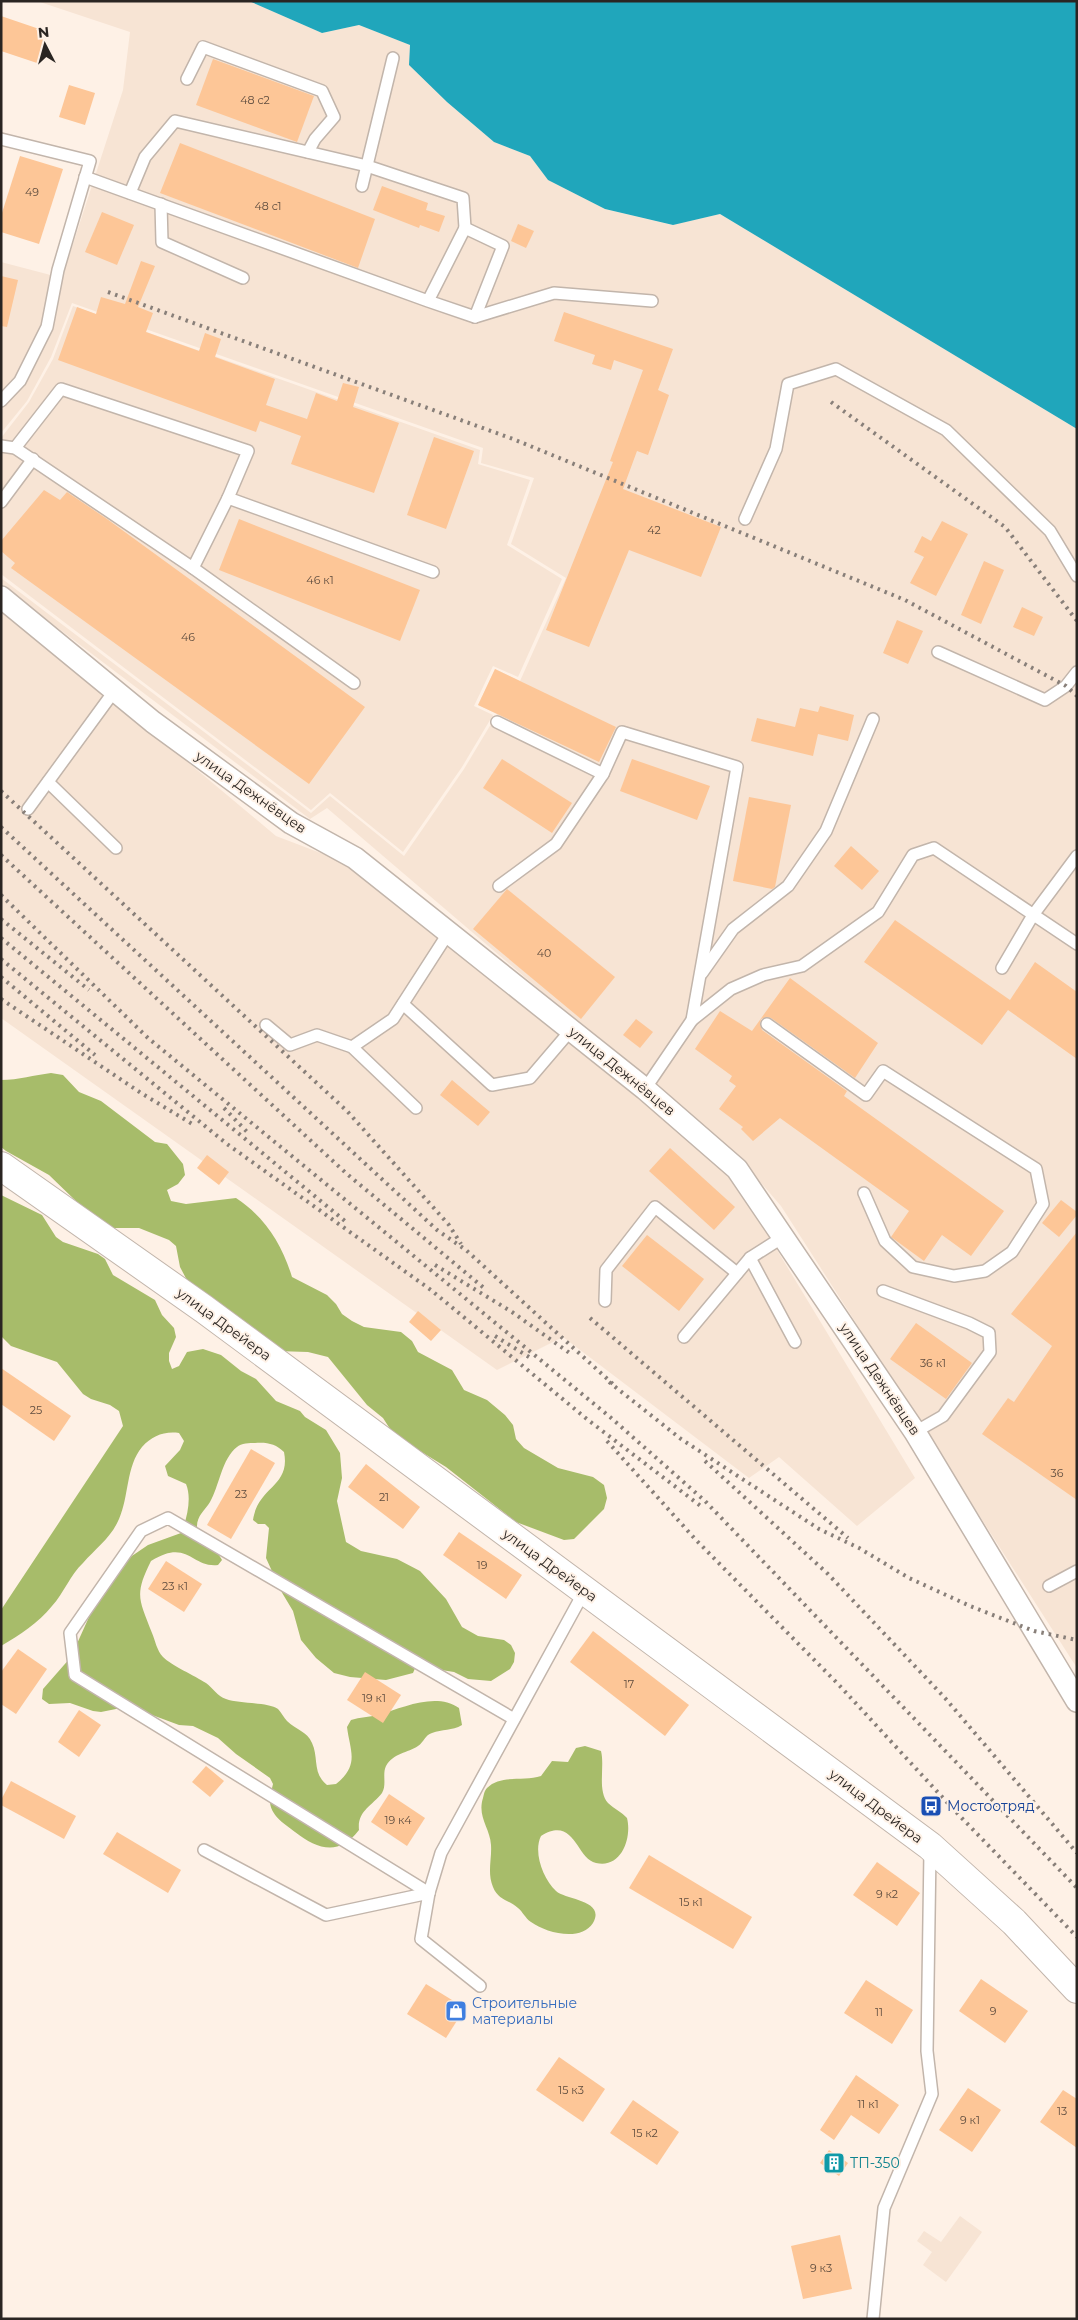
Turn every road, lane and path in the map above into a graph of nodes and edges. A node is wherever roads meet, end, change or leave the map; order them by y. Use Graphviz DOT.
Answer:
graph roads {
  1 [pos="392,58"];
  2 [pos="187,79"];
  3 [pos="1,138"];
  4 [pos="308,152"];
  5 [pos="367,166"];
  6 [pos="85,177"];
  7 [pos="362,186"];
  8 [pos="130,193"];
  9 [pos="161,204"];
  10 [pos="465,228"];
  11 [pos="243,278"];
  12 [pos="428,301"];
  13 [pos="652,301"];
  14 [pos="476,317"];
  15 [pos="1,401"];
  16 [pos="1,446"];
  17 [pos="15,448"];
  18 [pos="33,460"];
  19 [pos="228,498"];
  20 [pos="1,502"];
  21 [pos="745,519"];
  22 [pos="192,568"];
  23 [pos="433,572"];
  24 [pos="1077,576"];
  25 [pos="1,597"];
  26 [pos="938,652"];
  27 [pos="1077,672"];
  28 [pos="354,683"];
  29 [pos="115,690"];
  30 [pos="873,719"];
  31 [pos="497,722"];
  32 [pos="603,774"];
  33 [pos="48,782"];
  34 [pos="28,809"];
  35 [pos="116,848"];
  36 [pos="1077,856"];
  37 [pos="499,886"];
  38 [pos="1033,915"];
  39 [pos="449,932"];
  40 [pos="1077,944"];
  41 [pos="1002,968"];
  42 [pos="700,976"];
  43 [pos="403,1004"];
  44 [pos="692,1020"];
  45 [pos="767,1024"];
  46 [pos="266,1025"];
  47 [pos="571,1030"];
  48 [pos="352,1047"];
  49 [pos="645,1089"];
  50 [pos="416,1108"];
  51 [pos="1,1166"];
  52 [pos="864,1193"];
  53 [pos="783,1237"];
  54 [pos="750,1258"];
  55 [pos="737,1273"];
  56 [pos="883,1291"];
  57 [pos="605,1301"];
  58 [pos="684,1337"];
  59 [pos="795,1342"];
  60 [pos="915,1432"];
  61 [pos="1077,1571"];
  62 [pos="1049,1586"];
  63 [pos="585,1590"];
  64 [pos="1077,1701"];
  65 [pos="514,1720"];
  66 [pos="930,1846"];
  67 [pos="204,1850"];
  68 [pos="430,1893"];
  69 [pos="480,1986"];
  70 [pos="1077,1990"];
  71 [pos="873,2319"];
  1 -- 5 [label="lane"];
  2 -- 4 [label="lane"];
  3 -- 6 [label="lane"];
  4 -- 5 [label="lane"];
  4 -- 8 [label="lane"];
  5 -- 7 [label="lane"];
  5 -- 10 [label="lane"];
  6 -- 8 [label="lane"];
  6 -- 15 [label="lane"];
  8 -- 9 [label="lane"];
  9 -- 11 [label="lane"];
  9 -- 12 [label="lane"];
  10 -- 12 [label="lane"];
  10 -- 14 [label="lane"];
  12 -- 14 [label="lane"];
  13 -- 14 [label="lane"];
  16 -- 17 [label="lane"];
  17 -- 18 [label="lane"];
  17 -- 19 [label="lane"];
  18 -- 20 [label="lane"];
  18 -- 22 [label="lane"];
  19 -- 22 [label="lane"];
  19 -- 23 [label="lane"];
  21 -- 24 [label="lane"];
  22 -- 28 [label="lane"];
  25 -- 29 [label="street, улица Дежнёвцев"];
  26 -- 27 [label="lane"];
  29 -- 33 [label="lane"];
  29 -- 39 [label="street, улица Дежнёвцев"];
  30 -- 42 [label="lane"];
  31 -- 32 [label="lane"];
  32 -- 37 [label="lane"];
  32 -- 42 [label="lane"];
  33 -- 34 [label="lane"];
  33 -- 35 [label="lane"];
  36 -- 38 [label="lane"];
  38 -- 40 [label="lane"];
  38 -- 41 [label="lane"];
  38 -- 44 [label="lane"];
  39 -- 43 [label="lane"];
  39 -- 47 [label="street, улица Дежнёвцев"];
  42 -- 44 [label="lane"];
  43 -- 47 [label="lane"];
  43 -- 48 [label="lane"];
  44 -- 49 [label="lane"];
  45 -- 52 [label="lane"];
  46 -- 48 [label="lane"];
  47 -- 49 [label="street, улица Дежнёвцев"];
  48 -- 50 [label="lane"];
  49 -- 53 [label="street, улица Дежнёвцев"];
  51 -- 63 [label="main road, улица Дрейера"];
  53 -- 54 [label="lane"];
  53 -- 60 [label="street, улица Дежнёвцев"];
  54 -- 55 [label="lane"];
  54 -- 59 [label="lane"];
  55 -- 57 [label="lane"];
  55 -- 58 [label="lane"];
  56 -- 60 [label="lane"];
  60 -- 64 [label="street, улица Дежнёвцев"];
  61 -- 62 [label="lane"];
  63 -- 65 [label="lane"];
  63 -- 66 [label="main road, улица Дрейера"];
  65 -- 68 [label="lane"];
  65 -- 68 [label="lane"];
  66 -- 70 [label="main road, улица Дрейера"];
  66 -- 71 [label="lane"];
  67 -- 68 [label="lane"];
  68 -- 69 [label="lane"];
}
